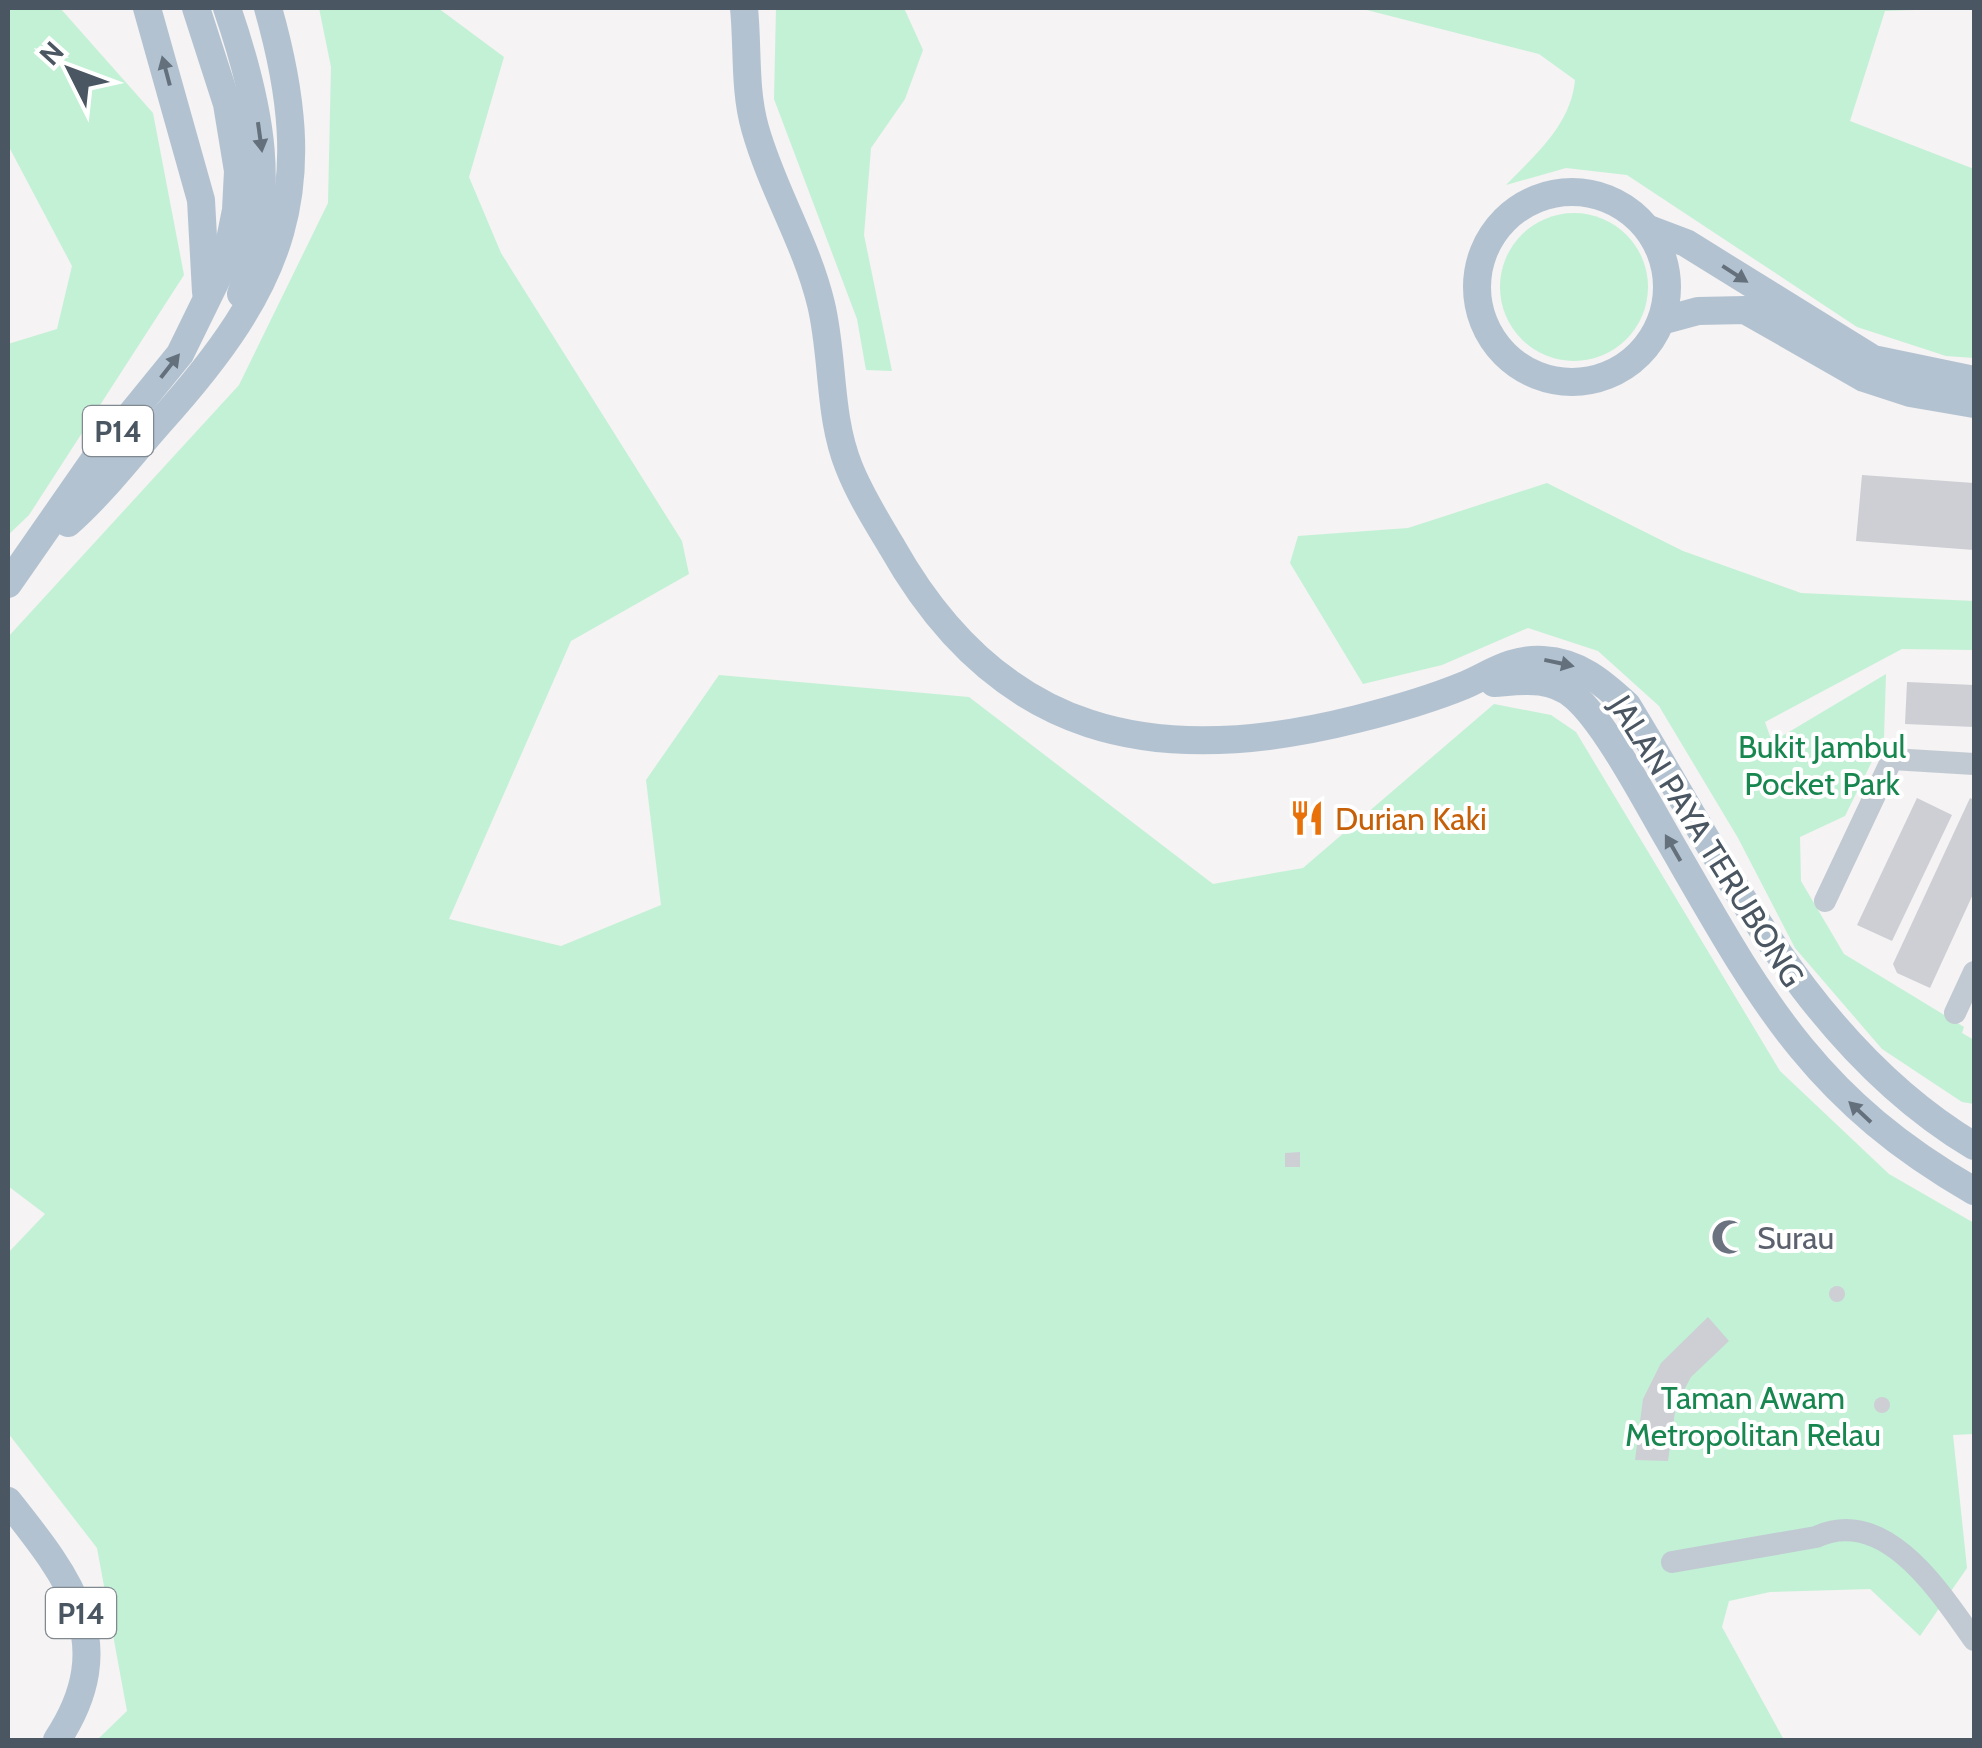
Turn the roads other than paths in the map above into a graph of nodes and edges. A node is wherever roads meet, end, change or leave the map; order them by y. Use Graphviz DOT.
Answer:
graph roads {
  1 [pos="147,8"];
  2 [pos="196,8"];
  3 [pos="227,8"];
  4 [pos="268,8"];
  5 [pos="744,8"];
  6 [pos="1649,229"];
  7 [pos="205,304"];
  8 [pos="1661,321"];
  9 [pos="216,355"];
  10 [pos="1974,380"];
  11 [pos="1974,404"];
  12 [pos="30,558"];
  13 [pos="8,584"];
  14 [pos="1468,684"];
  15 [pos="1974,764"];
  16 [pos="1825,901"];
  17 [pos="1974,972"];
  18 [pos="1956,1013"];
  19 [pos="1938,1125"];
  20 [pos="1974,1129"];
  21 [pos="1974,1146"];
  22 [pos="1938,1170"];
  23 [pos="1974,1179"];
  24 [pos="1974,1191"];
  25 [pos="8,1500"];
  26 [pos="1672,1562"];
  27 [pos="1974,1640"];
  28 [pos="57,1740"];
  7 -- 1 [label="main road, P14, one-way"];
  2 -- 7 [label="main road"];
  3 -- 9 [label="main road, one-way"];
  4 -- 9 [label="main road, P14"];
  5 -- 14 [label="main road"];
  6 -- 8 [label="main road"];
  6 -- 8 [label="main road"];
  6 -- 10 [label="main road, one-way"];
  12 -- 7 [label="main road, P14, one-way"];
  8 -- 11 [label="main road"];
  9 -- 12 [label="main road, P14"];
  12 -- 13 [label="main road, P14"];
  14 -- 19 [label="main road, JALAN PAYA TERUBONG, one-way"];
  22 -- 14 [label="main road, JALAN PAYA TERUBONG, one-way"];
  15 -- 16 [label="street"];
  17 -- 18 [label="street"];
  19 -- 20 [label="main road"];
  19 -- 21 [label="main road, JALAN PAYA TERUBONG"];
  22 -- 23 [label="main road"];
  22 -- 24 [label="main road, JALAN PAYA TERUBONG"];
  25 -- 28 [label="main road, P14"];
  26 -- 27 [label="street"];
}
